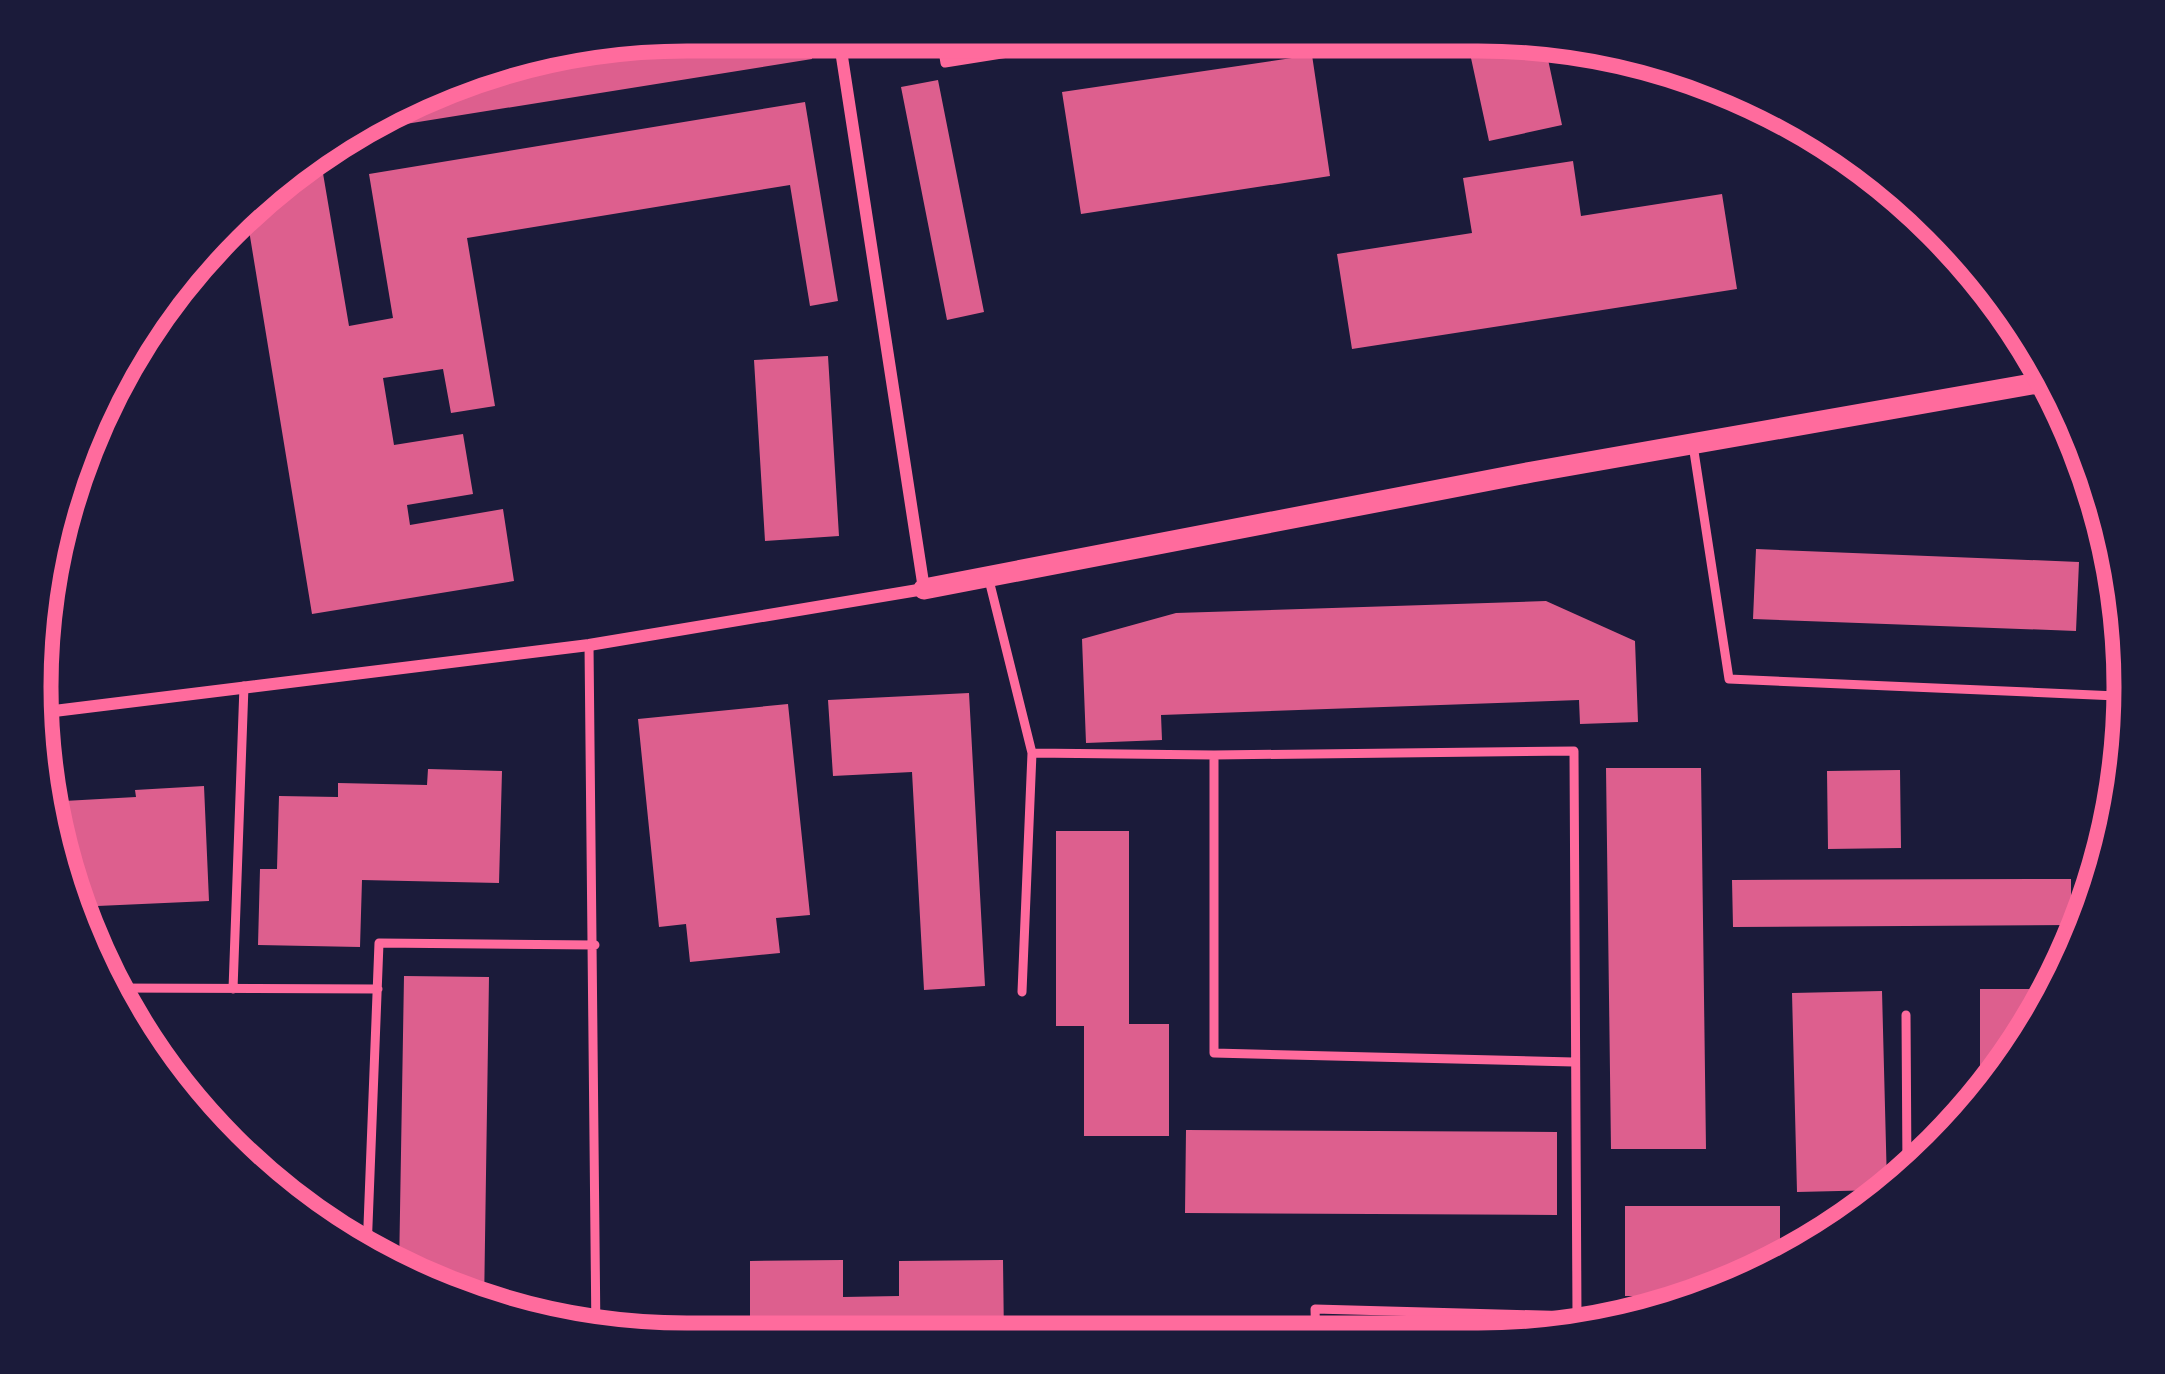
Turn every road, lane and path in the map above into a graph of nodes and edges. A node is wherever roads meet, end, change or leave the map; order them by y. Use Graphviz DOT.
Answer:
graph roads {
  1 [pos="842,51"];
  2 [pos="943,51"];
  3 [pos="1021,51"];
  4 [pos="2036,383"];
  5 [pos="1693,445"];
  6 [pos="989,578"];
  7 [pos="924,589"];
  8 [pos="589,645"];
  9 [pos="244,686"];
  10 [pos="2114,697"];
  11 [pos="52,711"];
  12 [pos="1032,753"];
  13 [pos="1214,755"];
  14 [pos="595,945"];
  15 [pos="127,988"];
  16 [pos="233,989"];
  17 [pos="378,989"];
  18 [pos="1022,992"];
  19 [pos="1906,1015"];
  20 [pos="1573,1062"];
  21 [pos="1907,1156"];
  22 [pos="368,1237"];
  23 [pos="1577,1315"];
  24 [pos="596,1317"];
  25 [pos="1568,1317"];
  26 [pos="1316,1323"];
  1 -- 7 [label="street"];
  2 -- 3 [label="lane"];
  4 -- 5 [label="street"];
  5 -- 6 [label="street"];
  5 -- 10 [label="lane"];
  6 -- 7 [label="street"];
  6 -- 12 [label="lane"];
  7 -- 8 [label="street"];
  8 -- 9 [label="street"];
  8 -- 14 [label="lane"];
  9 -- 11 [label="street"];
  9 -- 16 [label="lane"];
  12 -- 13 [label="lane"];
  12 -- 18 [label="lane"];
  13 -- 20 [label="lane"];
  13 -- 20 [label="lane"];
  14 -- 17 [label="lane"];
  14 -- 24 [label="lane"];
  15 -- 16 [label="lane"];
  16 -- 17 [label="lane"];
  17 -- 22 [label="lane"];
  19 -- 21 [label="lane"];
  20 -- 23 [label="lane"];
  25 -- 26 [label="lane"];
}
